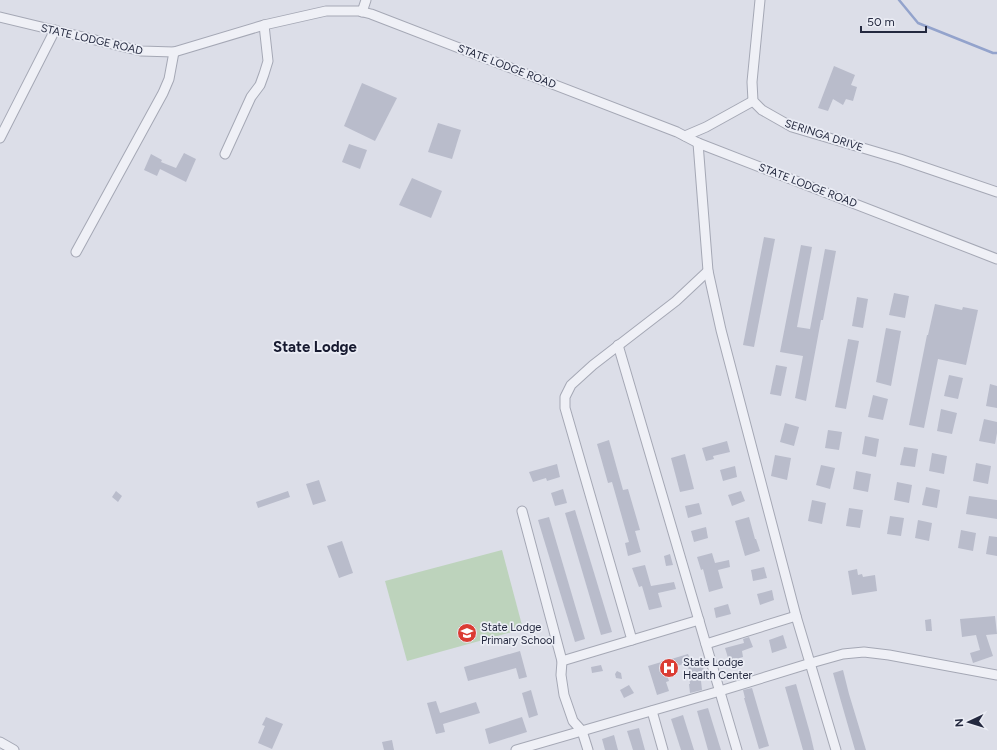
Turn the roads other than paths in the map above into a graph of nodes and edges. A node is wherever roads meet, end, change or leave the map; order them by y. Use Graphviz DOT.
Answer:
graph roads {
  1 [pos="366,0"];
  2 [pos="760,0"];
  3 [pos="362,12"];
  4 [pos="0,17"];
  5 [pos="264,25"];
  6 [pos="55,30"];
  7 [pos="174,52"];
  8 [pos="753,101"];
  9 [pos="684,136"];
  10 [pos="0,138"];
  11 [pos="698,143"];
  12 [pos="226,154"];
  13 [pos="997,192"];
  14 [pos="76,252"];
  15 [pos="997,259"];
  16 [pos="708,271"];
  17 [pos="618,345"];
  18 [pos="522,512"];
  19 [pos="796,616"];
  20 [pos="699,620"];
  21 [pos="632,640"];
  22 [pos="706,644"];
  23 [pos="562,661"];
  24 [pos="810,663"];
  25 [pos="997,675"];
  26 [pos="720,691"];
  27 [pos="652,711"];
  28 [pos="582,731"];
  29 [pos="0,742"];
  30 [pos="14,750"];
  31 [pos="516,750"];
  32 [pos="588,750"];
  33 [pos="663,750"];
  34 [pos="737,750"];
  35 [pos="836,750"];
  1 -- 3 [label="street"];
  2 -- 8 [label="street"];
  3 -- 5 [label="street, STATE LODGE ROAD"];
  3 -- 9 [label="street, STATE LODGE ROAD"];
  4 -- 6 [label="street, STATE LODGE ROAD"];
  5 -- 7 [label="street, STATE LODGE ROAD"];
  5 -- 12 [label="street"];
  6 -- 7 [label="street, STATE LODGE ROAD"];
  6 -- 10 [label="street"];
  7 -- 14 [label="street"];
  8 -- 9 [label="street"];
  8 -- 13 [label="street, SERINGA DRIVE"];
  9 -- 11 [label="street, STATE LODGE ROAD"];
  11 -- 15 [label="street, STATE LODGE ROAD"];
  11 -- 16 [label="street"];
  16 -- 17 [label="street"];
  16 -- 19 [label="street"];
  17 -- 20 [label="street"];
  17 -- 21 [label="street"];
  18 -- 23 [label="street"];
  19 -- 22 [label="street"];
  19 -- 24 [label="street"];
  20 -- 21 [label="street"];
  20 -- 22 [label="street"];
  21 -- 23 [label="street"];
  22 -- 26 [label="street"];
  23 -- 28 [label="street"];
  24 -- 25 [label="street"];
  24 -- 26 [label="street"];
  24 -- 35 [label="street"];
  26 -- 27 [label="street"];
  26 -- 34 [label="street"];
  27 -- 28 [label="street"];
  27 -- 33 [label="street"];
  28 -- 31 [label="street"];
  28 -- 32 [label="street"];
  29 -- 30 [label="street"];
}
